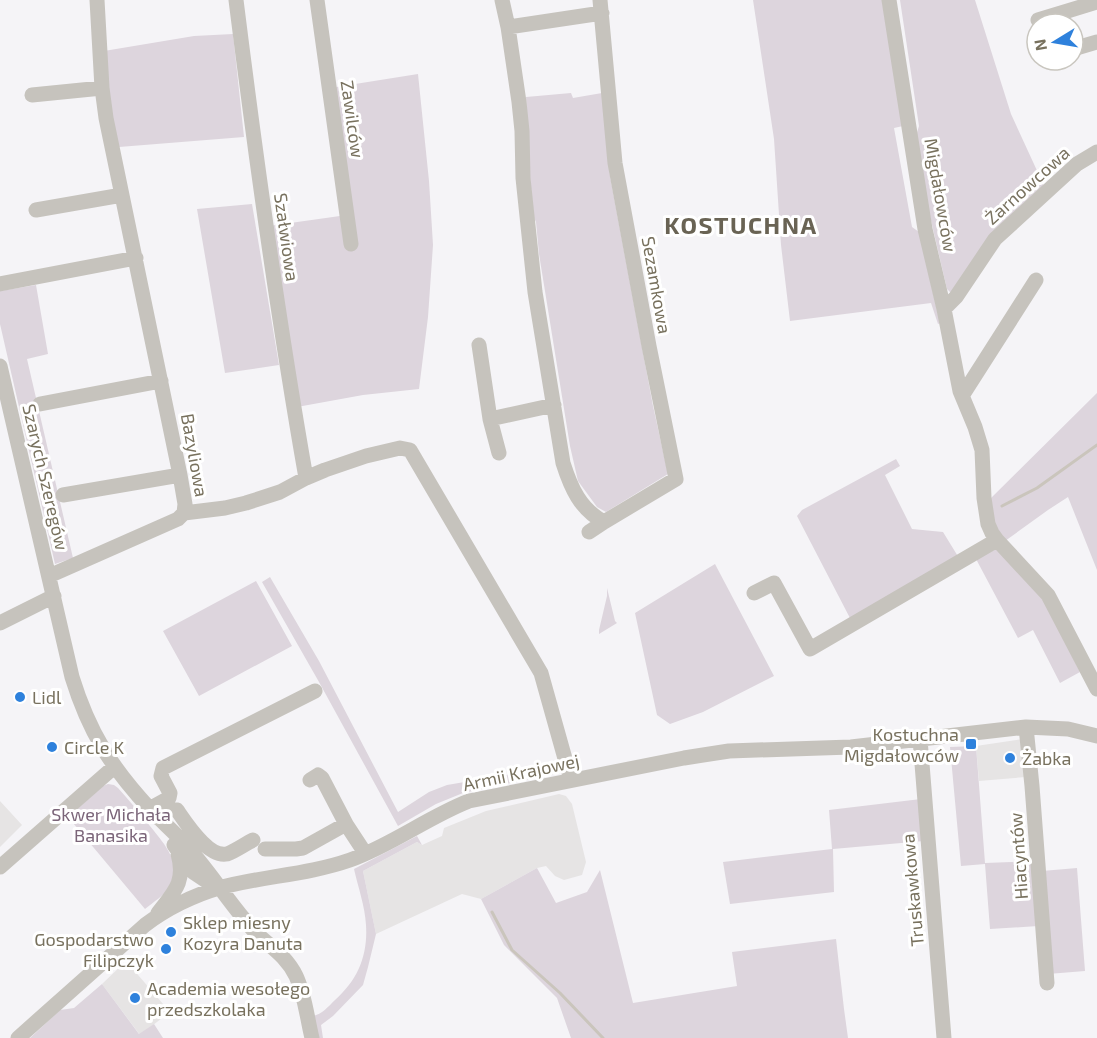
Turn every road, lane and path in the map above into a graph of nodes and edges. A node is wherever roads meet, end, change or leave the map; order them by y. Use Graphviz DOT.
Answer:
graph roads {
  1 [pos="97,0"];
  2 [pos="236,0"];
  3 [pos="317,0"];
  4 [pos="502,0"];
  5 [pos="889,0"];
  6 [pos="1097,2"];
  7 [pos="601,6"];
  8 [pos="1064,12"];
  9 [pos="508,27"];
  10 [pos="102,88"];
  11 [pos="32,95"];
  12 [pos="1097,152"];
  13 [pos="122,195"];
  14 [pos="36,210"];
  15 [pos="351,244"];
  16 [pos="136,258"];
  17 [pos="1036,280"];
  18 [pos="0,284"];
  19 [pos="944,309"];
  20 [pos="479,345"];
  21 [pos="0,371"];
  22 [pos="161,381"];
  23 [pos="962,396"];
  24 [pos="40,404"];
  25 [pos="554,405"];
  26 [pos="490,418"];
  27 [pos="499,453"];
  28 [pos="180,475"];
  29 [pos="306,478"];
  30 [pos="63,495"];
  31 [pos="184,513"];
  32 [pos="604,522"];
  33 [pos="589,532"];
  34 [pos="998,540"];
  35 [pos="49,576"];
  36 [pos="754,593"];
  37 [pos="54,596"];
  38 [pos="0,623"];
  39 [pos="1097,689"];
  40 [pos="315,690"];
  41 [pos="1026,727"];
  42 [pos="1097,736"];
  43 [pos="920,739"];
  44 [pos="114,766"];
  45 [pos="310,780"];
  46 [pos="571,780"];
  47 [pos="156,816"];
  48 [pos="346,824"];
  49 [pos="176,848"];
  50 [pos="365,854"];
  51 [pos="0,867"];
  52 [pos="219,888"];
  53 [pos="154,918"];
  54 [pos="1047,983"];
  55 [pos="18,1038"];
  56 [pos="312,1038"];
  57 [pos="944,1038"];
  1 -- 10 [label="street, Bazyliowa"];
  2 -- 29 [label="street, Szałwiowa"];
  3 -- 15 [label="street, Zawilców"];
  4 -- 9 [label="street"];
  5 -- 19 [label="street, Migdałowców"];
  6 -- 8 [label="street"];
  7 -- 9 [label="street, Sezamkowa"];
  7 -- 32 [label="street, Sezamkowa"];
  9 -- 25 [label="street"];
  10 -- 11 [label="street"];
  10 -- 13 [label="street, Bazyliowa"];
  12 -- 19 [label="street, Żarnowcowa"];
  13 -- 14 [label="street"];
  13 -- 16 [label="street, Bazyliowa"];
  16 -- 18 [label="street"];
  16 -- 22 [label="street, Bazyliowa"];
  17 -- 23 [label="street"];
  19 -- 23 [label="street, Migdałowców"];
  20 -- 26 [label="street"];
  21 -- 35 [label="street, Szarych Szeregów"];
  22 -- 24 [label="street"];
  22 -- 28 [label="street, Bazyliowa"];
  23 -- 34 [label="street, Migdałowców"];
  25 -- 26 [label="street"];
  25 -- 32 [label="street"];
  26 -- 27 [label="street"];
  28 -- 30 [label="street"];
  28 -- 31 [label="street, Bazyliowa"];
  29 -- 31 [label="street"];
  29 -- 46 [label="street"];
  31 -- 35 [label="street, Bazyliowa"];
  32 -- 33 [label="street, Sezamkowa"];
  34 -- 36 [label="street"];
  34 -- 39 [label="street, Migdałowców"];
  35 -- 37 [label="street, Szarych Szeregów"];
  37 -- 38 [label="street"];
  37 -- 44 [label="street, Szarych Szeregów"];
  40 -- 47 [label="street"];
  41 -- 42 [label="street, Armii Krajowej"];
  41 -- 43 [label="street, Armii Krajowej"];
  41 -- 54 [label="street, Hiacyntów"];
  43 -- 46 [label="street, Armii Krajowej"];
  43 -- 57 [label="street, Truskawkowa"];
  44 -- 47 [label="street, Szarych Szeregów"];
  44 -- 51 [label="street"];
  45 -- 48 [label="street"];
  46 -- 50 [label="street, Armii Krajowej"];
  47 -- 48 [label="street"];
  47 -- 49 [label="street, Szarych Szeregów"];
  47 -- 52 [label="street, Szarych Szeregów"];
  48 -- 50 [label="street"];
  49 -- 52 [label="street, Szarych Szeregów"];
  49 -- 53 [label="street, Szarych Szeregów"];
  50 -- 52 [label="street, Armii Krajowej"];
  52 -- 53 [label="street, Armii Krajowej"];
  52 -- 56 [label="street"];
  53 -- 55 [label="street, Armii Krajowej"];
}
